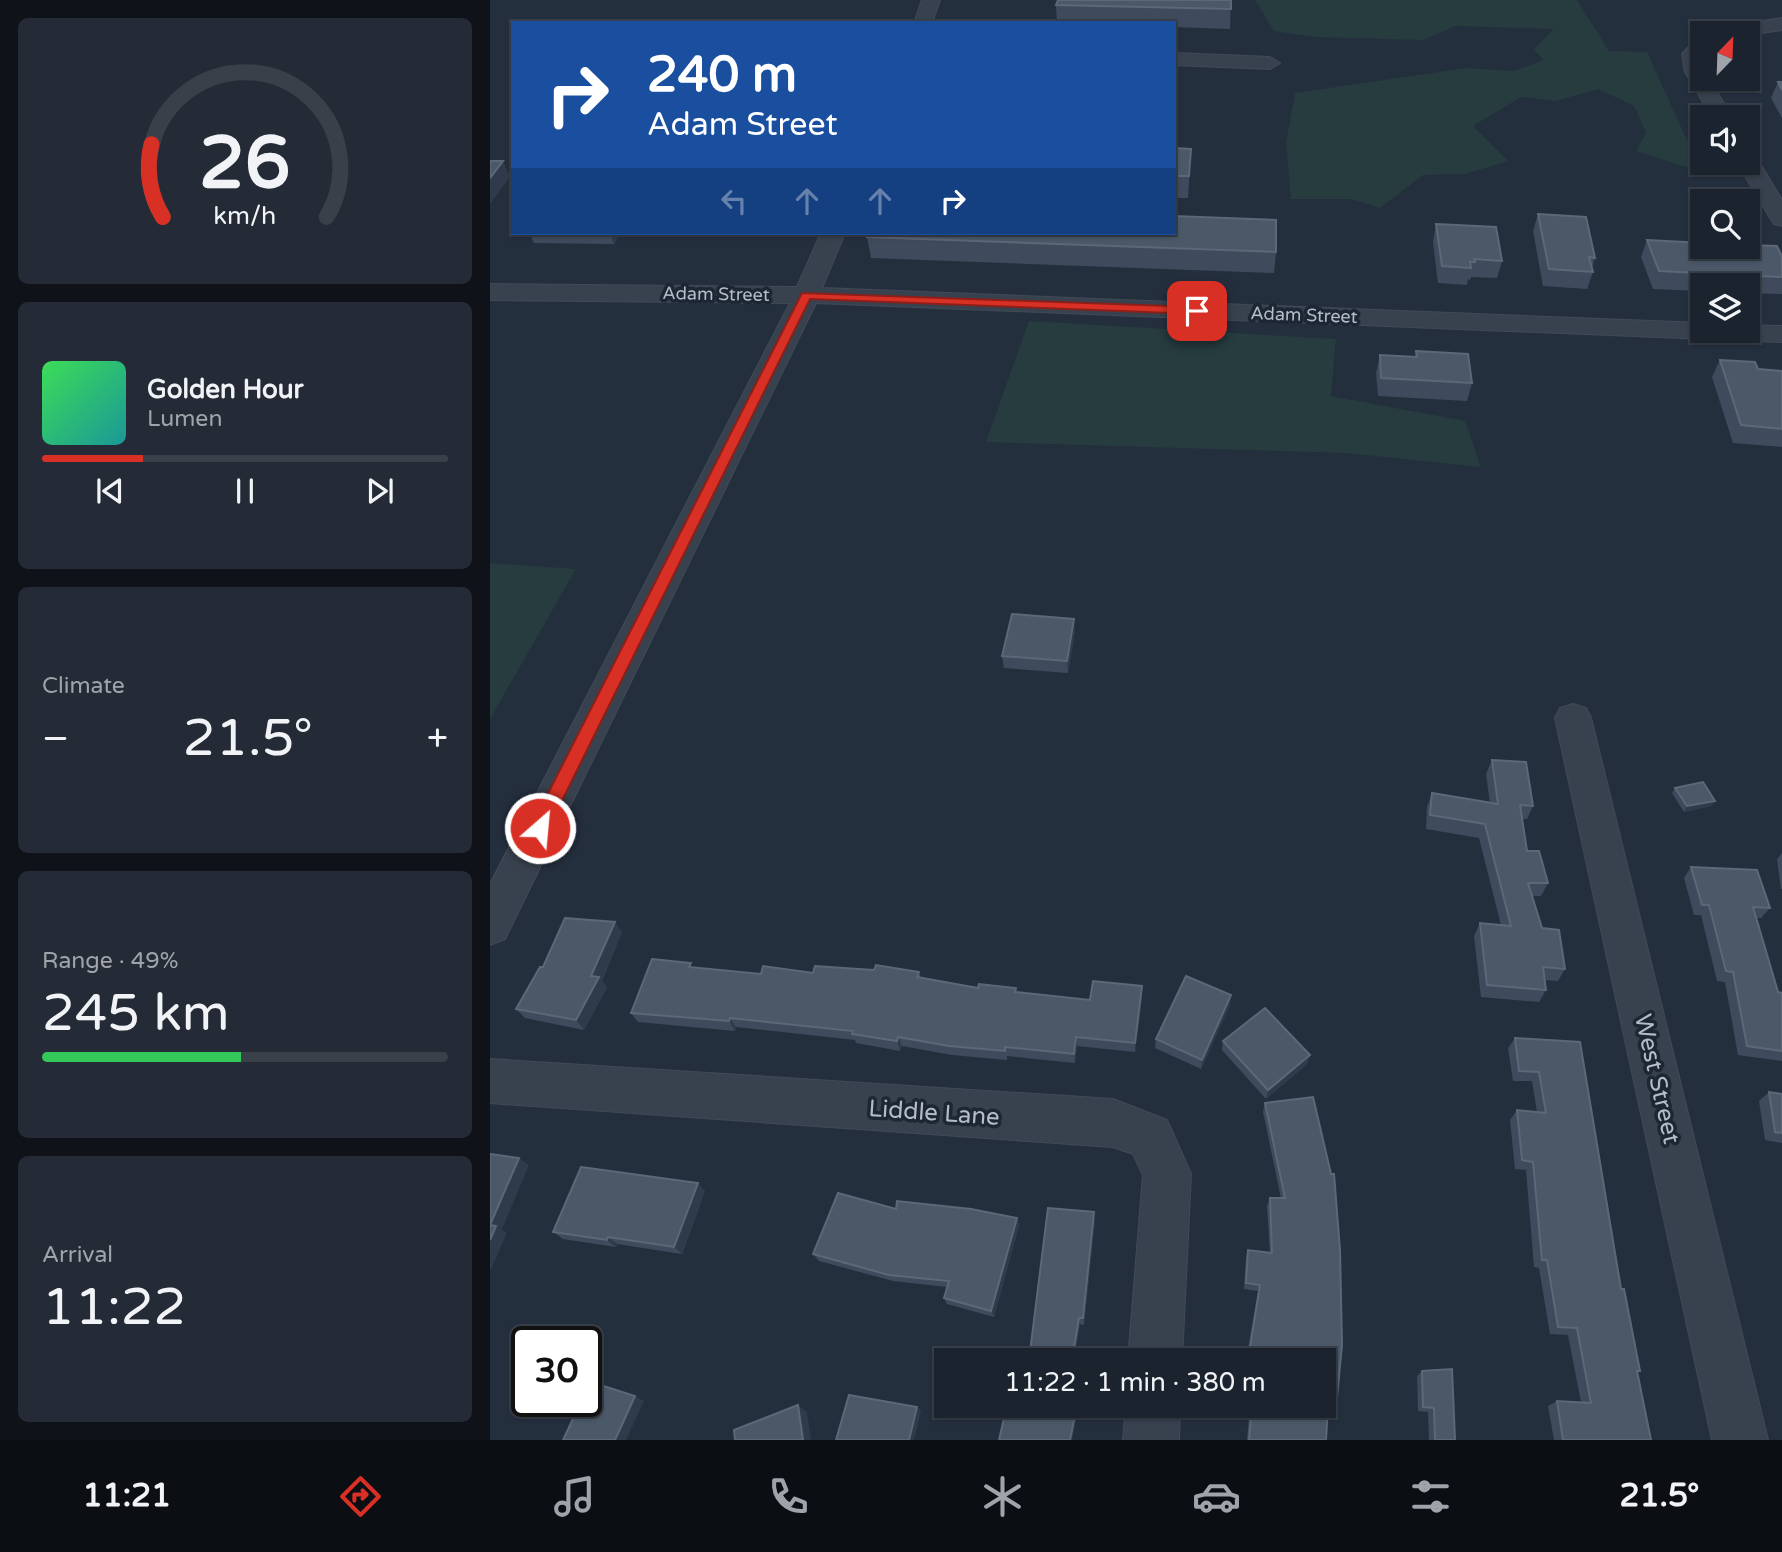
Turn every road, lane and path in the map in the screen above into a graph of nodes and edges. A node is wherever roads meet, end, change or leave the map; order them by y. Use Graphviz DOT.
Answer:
graph roads {
  1 [pos="931,0"];
  2 [pos="924,21"];
  3 [pos="1782,24"];
  4 [pos="1760,27"];
  5 [pos="1176,59"];
  6 [pos="1270,63"];
  7 [pos="1756,175"];
  8 [pos="1782,219"];
  9 [pos="832,235"];
  10 [pos="490,292"];
  11 [pos="806,295"];
  12 [pos="1782,334"];
  13 [pos="1573,718"];
  14 [pos="490,926"];
  15 [pos="490,1081"];
  16 [pos="1156,1348"];
  17 [pos="1152,1418"];
  18 [pos="1151,1440"];
  19 [pos="1740,1440"];
  1 -- 2 [label="street"];
  3 -- 4 [label="street"];
  5 -- 6 [label="street"];
  7 -- 8 [label="street"];
  9 -- 11 [label="street"];
  10 -- 11 [label="street, Adam Street"];
  11 -- 12 [label="street, Adam Street"];
  11 -- 14 [label="street"];
  13 -- 19 [label="street, West Street"];
  15 -- 16 [label="street, Liddle Lane"];
  17 -- 18 [label="street"];
}
